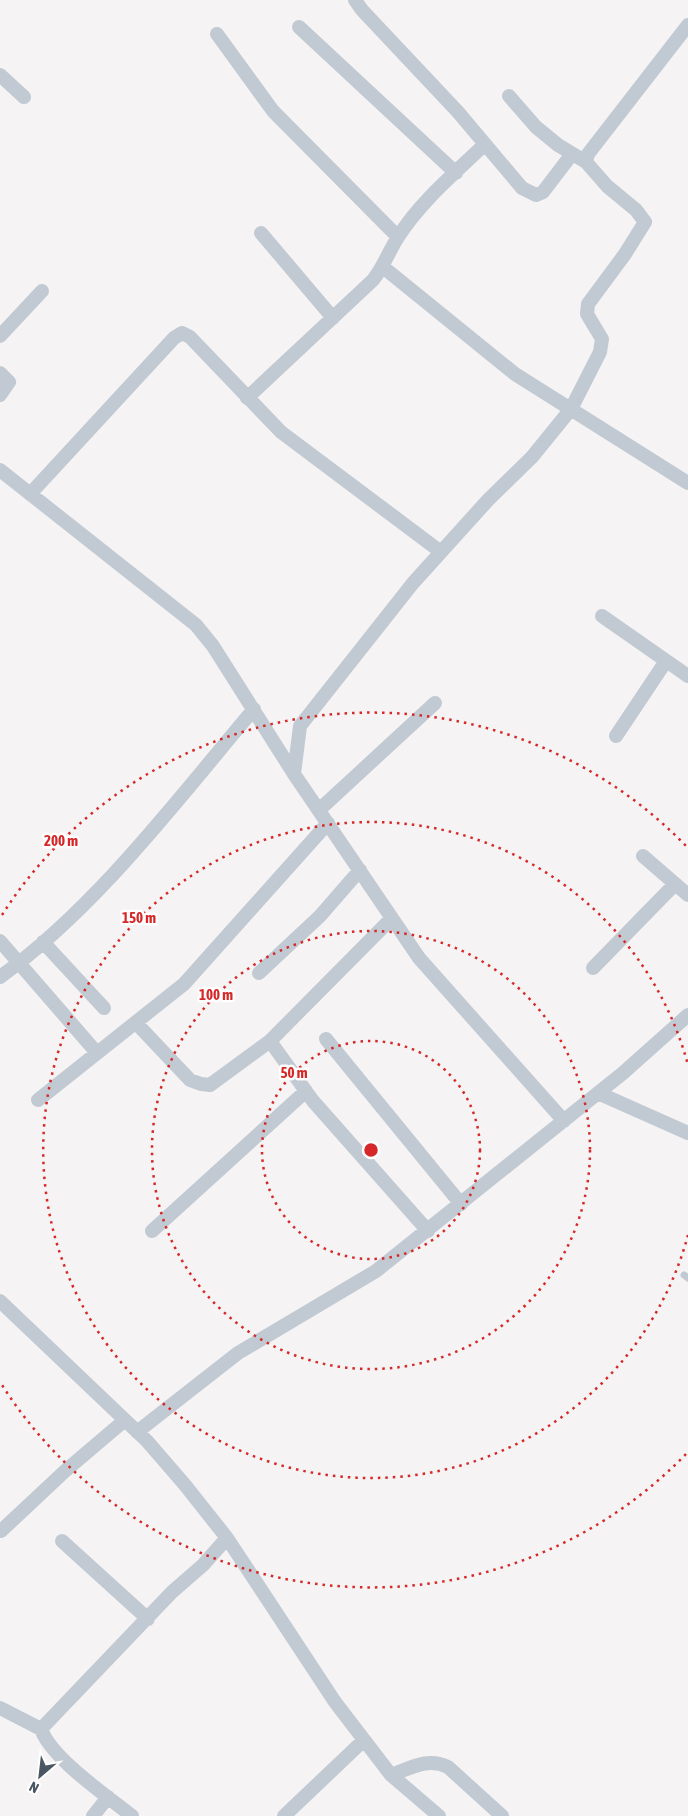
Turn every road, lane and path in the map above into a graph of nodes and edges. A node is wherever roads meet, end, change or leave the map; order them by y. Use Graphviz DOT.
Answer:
graph roads {
  1 [pos="355,0"];
  2 [pos="688,25"];
  3 [pos="299,27"];
  4 [pos="217,34"];
  5 [pos="0,75"];
  6 [pos="509,96"];
  7 [pos="24,97"];
  8 [pos="485,144"];
  9 [pos="572,154"];
  10 [pos="586,162"];
  11 [pos="456,173"];
  12 [pos="261,233"];
  13 [pos="398,237"];
  14 [pos="384,267"];
  15 [pos="42,291"];
  16 [pos="333,318"];
  17 [pos="0,336"];
  18 [pos="0,373"];
  19 [pos="0,395"];
  20 [pos="247,398"];
  21 [pos="571,409"];
  22 [pos="0,470"];
  23 [pos="688,483"];
  24 [pos="30,494"];
  25 [pos="441,552"];
  26 [pos="602,616"];
  27 [pos="666,661"];
  28 [pos="688,676"];
  29 [pos="435,703"];
  30 [pos="254,709"];
  31 [pos="616,736"];
  32 [pos="294,774"];
  33 [pos="319,810"];
  34 [pos="328,823"];
  35 [pos="644,856"];
  36 [pos="360,870"];
  37 [pos="675,884"];
  38 [pos="688,895"];
  39 [pos="392,918"];
  40 [pos="0,941"];
  41 [pos="43,942"];
  42 [pos="18,963"];
  43 [pos="593,968"];
  44 [pos="259,973"];
  45 [pos="0,977"];
  46 [pos="104,1008"];
  47 [pos="688,1015"];
  48 [pos="136,1023"];
  49 [pos="326,1040"];
  50 [pos="270,1041"];
  51 [pos="97,1054"];
  52 [pos="306,1091"];
  53 [pos="598,1093"];
  54 [pos="38,1100"];
  55 [pos="564,1121"];
  56 [pos="688,1133"];
  57 [pos="461,1204"];
  58 [pos="428,1230"];
  59 [pos="152,1231"];
  60 [pos="0,1301"];
  61 [pos="125,1420"];
  62 [pos="137,1432"];
  63 [pos="1,1532"];
  64 [pos="226,1538"];
  65 [pos="62,1541"];
  66 [pos="148,1619"];
  67 [pos="0,1708"];
  68 [pos="41,1729"];
  69 [pos="364,1740"];
  70 [pos="391,1775"];
  71 [pos="108,1797"];
  72 [pos="93,1816"];
  73 [pos="132,1816"];
  74 [pos="284,1816"];
  75 [pos="439,1816"];
  76 [pos="502,1816"];
  1 -- 8 [label="street"];
  2 -- 10 [label="street"];
  3 -- 11 [label="street"];
  4 -- 13 [label="street"];
  5 -- 7 [label="street"];
  6 -- 9 [label="street"];
  8 -- 9 [label="street"];
  8 -- 11 [label="street"];
  9 -- 10 [label="street"];
  10 -- 21 [label="street"];
  11 -- 13 [label="street"];
  12 -- 16 [label="street"];
  13 -- 14 [label="street"];
  14 -- 16 [label="street"];
  14 -- 21 [label="street"];
  15 -- 17 [label="street"];
  16 -- 20 [label="street"];
  18 -- 19 [label="street"];
  20 -- 24 [label="street"];
  20 -- 25 [label="street"];
  21 -- 23 [label="street"];
  21 -- 25 [label="street"];
  22 -- 24 [label="street"];
  24 -- 30 [label="street"];
  25 -- 32 [label="street"];
  26 -- 27 [label="street"];
  27 -- 28 [label="street"];
  27 -- 31 [label="street"];
  29 -- 33 [label="street"];
  30 -- 32 [label="street"];
  30 -- 41 [label="street"];
  32 -- 33 [label="street"];
  33 -- 34 [label="street"];
  34 -- 36 [label="street"];
  34 -- 48 [label="street"];
  35 -- 37 [label="street"];
  36 -- 39 [label="street"];
  36 -- 44 [label="street"];
  37 -- 38 [label="street"];
  37 -- 43 [label="street"];
  39 -- 50 [label="street"];
  39 -- 55 [label="street"];
  40 -- 42 [label="street"];
  41 -- 42 [label="street"];
  41 -- 46 [label="street"];
  42 -- 45 [label="street"];
  42 -- 51 [label="street"];
  47 -- 53 [label="street"];
  48 -- 50 [label="street"];
  48 -- 51 [label="street"];
  49 -- 57 [label="street"];
  50 -- 52 [label="street"];
  51 -- 54 [label="street"];
  52 -- 58 [label="street"];
  52 -- 59 [label="street"];
  53 -- 55 [label="street"];
  53 -- 56 [label="street"];
  55 -- 57 [label="street"];
  57 -- 58 [label="street"];
  58 -- 62 [label="street"];
  60 -- 61 [label="street"];
  61 -- 62 [label="street"];
  61 -- 63 [label="street"];
  62 -- 64 [label="street"];
  64 -- 66 [label="street"];
  64 -- 69 [label="street"];
  65 -- 66 [label="street"];
  66 -- 68 [label="street"];
  67 -- 68 [label="street"];
  68 -- 71 [label="street"];
  69 -- 70 [label="street"];
  69 -- 74 [label="street"];
  70 -- 75 [label="street"];
  70 -- 76 [label="street"];
  71 -- 72 [label="street"];
  71 -- 73 [label="street"];
}
